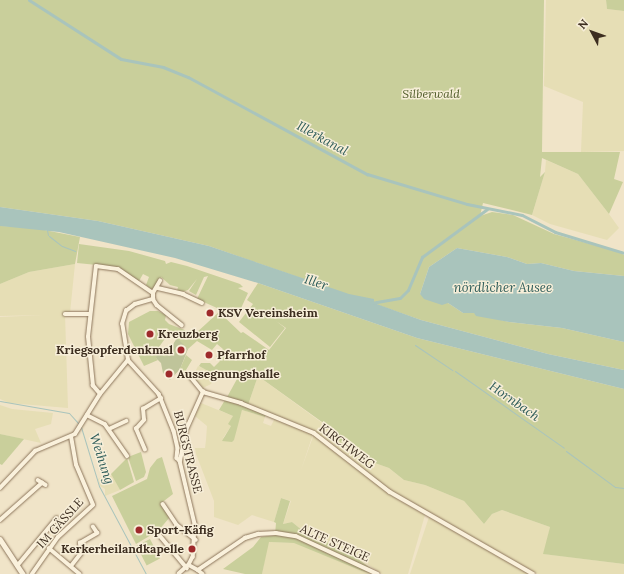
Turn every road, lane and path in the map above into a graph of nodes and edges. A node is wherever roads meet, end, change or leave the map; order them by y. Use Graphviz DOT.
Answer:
graph roads {
  1 [pos="160,281"];
  2 [pos="158,288"];
  3 [pos="153,293"];
  4 [pos="153,299"];
  5 [pos="202,303"];
  6 [pos="65,314"];
  7 [pos="90,314"];
  8 [pos="182,325"];
  9 [pos="128,360"];
  10 [pos="191,377"];
  11 [pos="203,392"];
  12 [pos="100,394"];
  13 [pos="161,398"];
  14 [pos="87,415"];
  15 [pos="126,421"];
  16 [pos="109,429"];
  17 [pos="71,437"];
  18 [pos="145,450"];
  19 [pos="127,456"];
  20 [pos="180,461"];
  21 [pos="46,485"];
  22 [pos="0,488"];
  23 [pos="163,504"];
  24 [pos="57,518"];
  25 [pos="0,520"];
  26 [pos="92,527"];
  27 [pos="157,532"];
  28 [pos="0,539"];
  29 [pos="196,540"];
  30 [pos="49,548"];
  31 [pos="18,566"];
  32 [pos="71,566"];
  33 [pos="188,567"];
  34 [pos="198,570"];
  35 [pos="23,574"];
  36 [pos="32,574"];
  37 [pos="80,574"];
  38 [pos="179,574"];
  39 [pos="203,574"];
  40 [pos="378,574"];
  41 [pos="533,574"];
  1 -- 2 [label="street"];
  2 -- 3 [label="street"];
  2 -- 5 [label="street"];
  3 -- 4 [label="street"];
  3 -- 7 [label="street"];
  4 -- 8 [label="street"];
  4 -- 9 [label="street"];
  6 -- 7 [label="street"];
  7 -- 12 [label="street"];
  9 -- 12 [label="street"];
  9 -- 13 [label="street, BURGSTRASSE"];
  10 -- 11 [label="street"];
  11 -- 20 [label="street"];
  11 -- 41 [label="street, KIRCHWEG"];
  12 -- 14 [label="street"];
  13 -- 18 [label="street"];
  13 -- 20 [label="street, BURGSTRASSE"];
  14 -- 16 [label="street"];
  14 -- 17 [label="street"];
  15 -- 16 [label="street"];
  16 -- 19 [label="street"];
  17 -- 22 [label="street"];
  17 -- 30 [label="street, IM GÄSSLE"];
  20 -- 29 [label="street, BURGSTRASSE"];
  21 -- 25 [label="street"];
  23 -- 29 [label="street"];
  24 -- 31 [label="street"];
  26 -- 32 [label="street"];
  27 -- 33 [label="street"];
  28 -- 31 [label="main road"];
  29 -- 33 [label="street, BURGSTRASSE"];
  30 -- 32 [label="street"];
  30 -- 36 [label="street, IM GÄSSLE"];
  31 -- 35 [label="main road"];
  32 -- 37 [label="street"];
  33 -- 34 [label="street"];
  33 -- 38 [label="street"];
  34 -- 39 [label="street"];
  34 -- 40 [label="street, ALTE STEIGE"];
}
